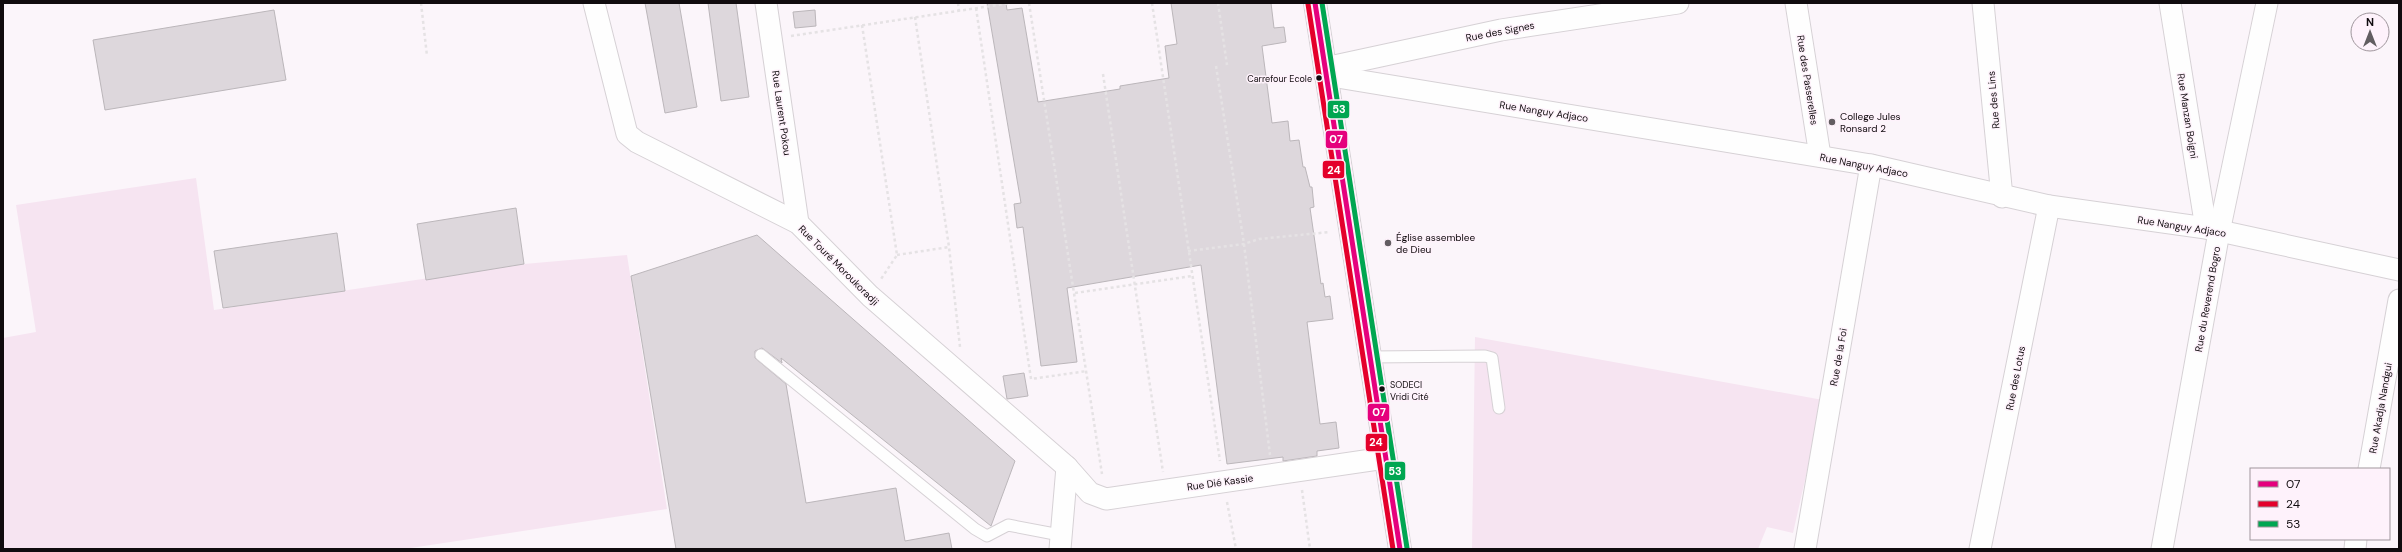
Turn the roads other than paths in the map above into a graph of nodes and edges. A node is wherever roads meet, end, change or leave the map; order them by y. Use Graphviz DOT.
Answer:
graph roads {
  1 [pos="594,3"];
  2 [pos="766,3"];
  3 [pos="1315,3"];
  4 [pos="1678,3"];
  5 [pos="1796,3"];
  6 [pos="1983,3"];
  7 [pos="2170,3"];
  8 [pos="2266,3"];
  9 [pos="1325,71"];
  10 [pos="1820,156"];
  11 [pos="1871,165"];
  12 [pos="2002,197"];
  13 [pos="2049,206"];
  14 [pos="798,223"];
  15 [pos="2213,230"];
  16 [pos="2399,270"];
  17 [pos="2399,300"];
  18 [pos="761,355"];
  19 [pos="1369,357"];
  20 [pos="1499,408"];
  21 [pos="1385,458"];
  22 [pos="1067,467"];
  23 [pos="2369,468"];
  24 [pos="1060,542"];
  25 [pos="1400,549"];
  26 [pos="1806,549"];
  27 [pos="1980,549"];
  28 [pos="2162,549"];
  1 -- 14 [label="street, Rue Touré Moroukoradji"];
  2 -- 14 [label="street, Rue Laurent Pokou"];
  3 -- 9 [label="street"];
  4 -- 9 [label="street, Rue des Signes"];
  5 -- 10 [label="street, Rue des Passerelles"];
  6 -- 12 [label="street, Rue des Lins"];
  7 -- 15 [label="street, Rue Manzan Boigni"];
  8 -- 15 [label="street, Rue du Reverend Bogro"];
  9 -- 10 [label="street, Rue Nanguy Adjaco"];
  9 -- 19 [label="street"];
  10 -- 11 [label="street, Rue Nanguy Adjaco"];
  11 -- 12 [label="street, Rue Nanguy Adjaco"];
  11 -- 26 [label="street, Rue de la Foi"];
  12 -- 13 [label="street, Rue Nanguy Adjaco"];
  13 -- 15 [label="street, Rue Nanguy Adjaco"];
  13 -- 27 [label="street, Rue des Lotus"];
  14 -- 22 [label="street, Rue Touré Moroukoradji"];
  15 -- 16 [label="street, Rue Nanguy Adjaco"];
  15 -- 28 [label="street, Rue du Reverend Bogro"];
  17 -- 23 [label="street, Rue Akadja Nandgui"];
  18 -- 24 [label="lane"];
  19 -- 20 [label="lane"];
  19 -- 21 [label="street"];
  21 -- 22 [label="street, Rue Dié Kassie"];
  21 -- 25 [label="street"];
  22 -- 24 [label="street"];
}
